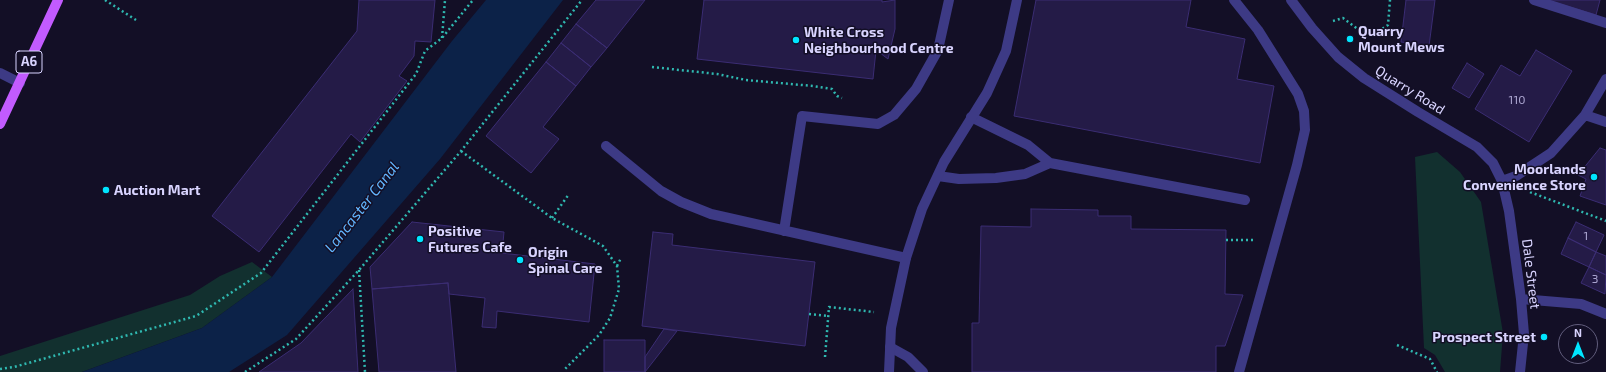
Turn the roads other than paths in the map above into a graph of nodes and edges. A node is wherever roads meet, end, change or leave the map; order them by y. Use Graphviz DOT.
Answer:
graph roads {
  1 [pos="58,0"];
  2 [pos="949,0"];
  3 [pos="1017,0"];
  4 [pos="1234,0"];
  5 [pos="1291,0"];
  6 [pos="1534,0"];
  7 [pos="1606,23"];
  8 [pos="0,73"];
  9 [pos="1606,79"];
  10 [pos="20,83"];
  11 [pos="1585,115"];
  12 [pos="971,117"];
  13 [pos="1606,122"];
  14 [pos="0,124"];
  15 [pos="606,146"];
  16 [pos="1050,163"];
  17 [pos="938,176"];
  18 [pos="1502,181"];
  19 [pos="1245,200"];
  20 [pos="784,231"];
  21 [pos="906,258"];
  22 [pos="1522,299"];
  23 [pos="1606,314"];
  24 [pos="890,347"];
  25 [pos="889,372"];
  26 [pos="923,372"];
  27 [pos="1239,372"];
  28 [pos="1520,372"];
  1 -- 10 [label="main road, A6"];
  2 -- 20 [label="street"];
  3 -- 12 [label="street"];
  4 -- 27 [label="street"];
  5 -- 18 [label="street, Quarry Road"];
  6 -- 7 [label="street"];
  8 -- 10 [label="street"];
  9 -- 11 [label="street"];
  10 -- 14 [label="main road, A6"];
  11 -- 13 [label="street"];
  11 -- 18 [label="street"];
  12 -- 16 [label="street"];
  12 -- 17 [label="street"];
  15 -- 20 [label="street"];
  16 -- 17 [label="street"];
  16 -- 19 [label="street"];
  17 -- 21 [label="street"];
  18 -- 22 [label="street, Dale Street"];
  20 -- 21 [label="street"];
  21 -- 24 [label="street"];
  22 -- 23 [label="street"];
  22 -- 28 [label="street, Dale Street"];
  24 -- 25 [label="street"];
  24 -- 26 [label="street"];
}
